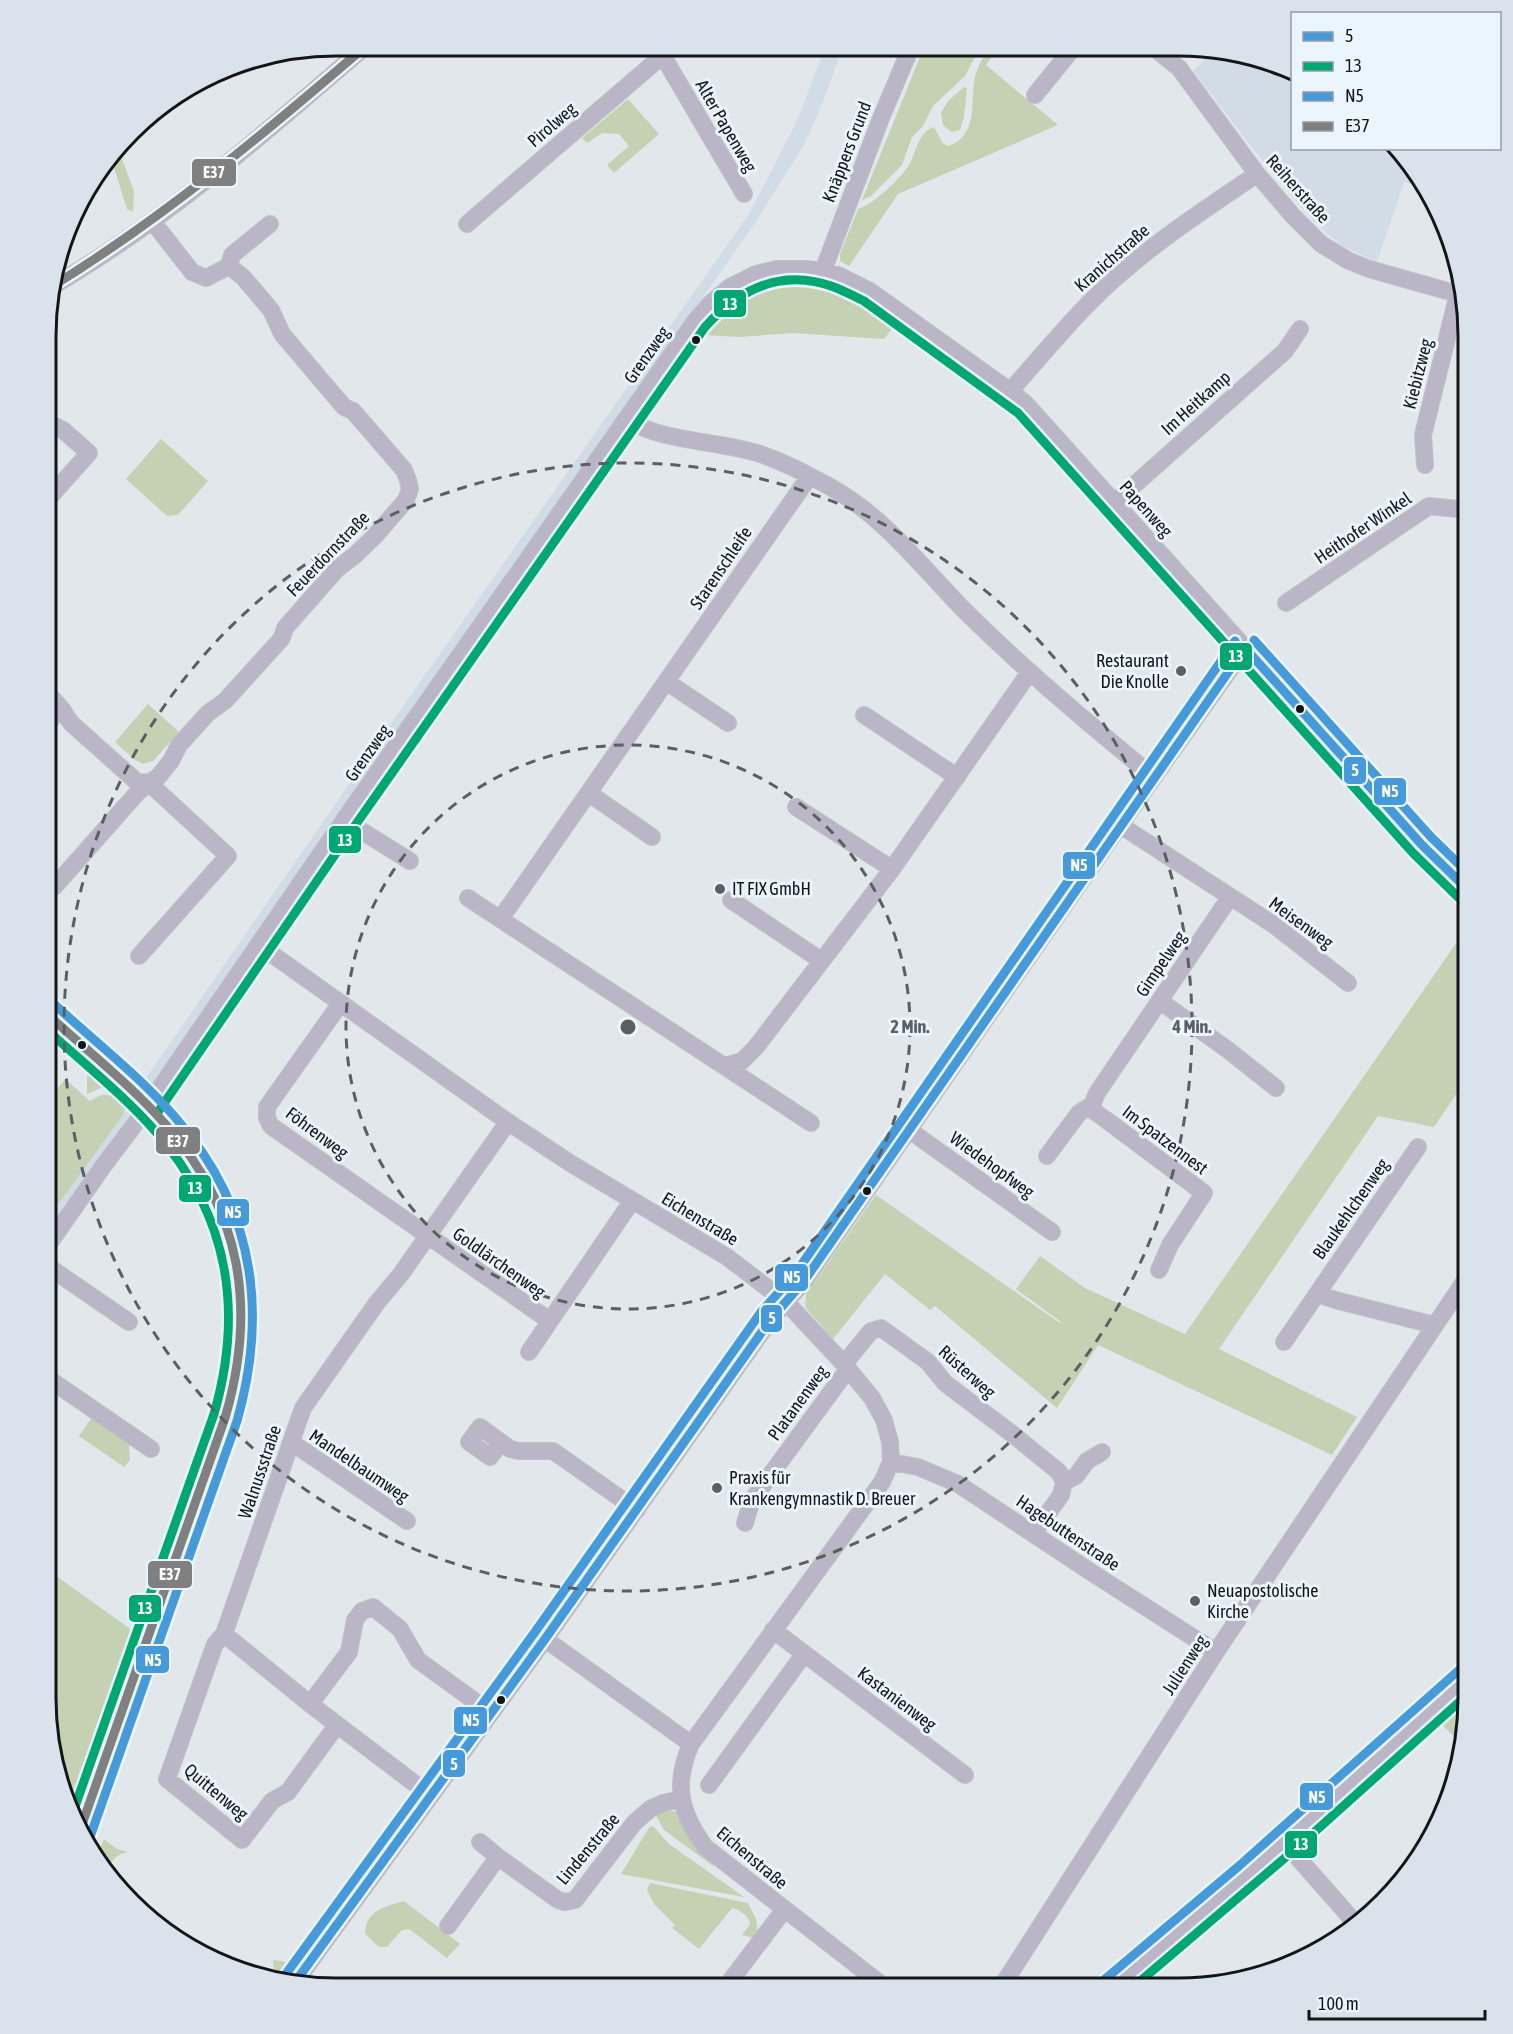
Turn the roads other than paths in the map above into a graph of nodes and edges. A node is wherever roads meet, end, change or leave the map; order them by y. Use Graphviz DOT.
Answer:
graph roads {
  1 [pos="354,56"];
  2 [pos="654,56"];
  3 [pos="663,56"];
  4 [pos="907,56"];
  5 [pos="1067,56"];
  6 [pos="1165,56"];
  7 [pos="1035,95"];
  8 [pos="1257,174"];
  9 [pos="744,194"];
  10 [pos="153,222"];
  11 [pos="270,224"];
  12 [pos="467,224"];
  13 [pos="229,266"];
  14 [pos="823,271"];
  15 [pos="61,281"];
  16 [pos="730,287"];
  17 [pos="1454,293"];
  18 [pos="1456,304"];
  19 [pos="1300,329"];
  20 [pos="1010,391"];
  21 [pos="625,420"];
  22 [pos="56,426"];
  23 [pos="1425,465"];
  24 [pos="809,477"];
  25 [pos="56,490"];
  26 [pos="1114,503"];
  27 [pos="1458,509"];
  28 [pos="1286,603"];
  29 [pos="1245,648"];
  30 [pos="1029,674"];
  31 [pos="667,682"];
  32 [pos="56,703"];
  33 [pos="61,708"];
  34 [pos="56,714"];
  35 [pos="864,715"];
  36 [pos="728,723"];
  37 [pos="957,777"];
  38 [pos="1154,777"];
  39 [pos="149,783"];
  40 [pos="590,794"];
  41 [pos="796,807"];
  42 [pos="345,820"];
  43 [pos="1120,825"];
  44 [pos="652,837"];
  45 [pos="410,861"];
  46 [pos="892,869"];
  47 [pos="1458,880"];
  48 [pos="56,885"];
  49 [pos="1230,897"];
  50 [pos="468,898"];
  51 [pos="731,900"];
  52 [pos="501,918"];
  53 [pos="259,945"];
  54 [pos="139,956"];
  55 [pos="822,961"];
  56 [pos="1348,983"];
  57 [pos="1160,1001"];
  58 [pos="340,1004"];
  59 [pos="56,1022"];
  60 [pos="725,1066"];
  61 [pos="1276,1088"];
  62 [pos="1092,1105"];
  63 [pos="148,1106"];
  64 [pos="508,1122"];
  65 [pos="811,1123"];
  66 [pos="909,1130"];
  67 [pos="1418,1147"];
  68 [pos="1047,1156"];
  69 [pos="632,1201"];
  70 [pos="1052,1232"];
  71 [pos="56,1234"];
  72 [pos="427,1237"];
  73 [pos="1159,1270"];
  74 [pos="56,1272"];
  75 [pos="1458,1290"];
  76 [pos="1317,1293"];
  77 [pos="786,1302"];
  78 [pos="550,1321"];
  79 [pos="129,1322"];
  80 [pos="1434,1325"];
  81 [pos="1284,1342"];
  82 [pos="529,1353"];
  83 [pos="846,1367"];
  84 [pos="56,1384"];
  85 [pos="501,1442"];
  86 [pos="290,1444"];
  87 [pos="151,1449"];
  88 [pos="1102,1452"];
  89 [pos="891,1462"];
  90 [pos="1064,1482"];
  91 [pos="637,1510"];
  92 [pos="407,1521"];
  93 [pos="745,1523"];
  94 [pos="1034,1533"];
  95 [pos="773,1630"];
  96 [pos="224,1634"];
  97 [pos="545,1639"];
  98 [pos="1216,1652"];
  99 [pos="804,1654"];
  100 [pos="1458,1687"];
  101 [pos="310,1704"];
  102 [pos="491,1713"];
  103 [pos="338,1725"];
  104 [pos="691,1744"];
  105 [pos="965,1775"];
  106 [pos="709,1785"];
  107 [pos="431,1796"];
  108 [pos="681,1799"];
  109 [pos="83,1821"];
  110 [pos="480,1842"];
  111 [pos="1285,1843"];
  112 [pos="498,1857"];
  113 [pos="784,1910"];
  114 [pos="1351,1918"];
  115 [pos="448,1926"];
  116 [pos="300,1976"];
  117 [pos="733,1978"];
  118 [pos="873,1978"];
  119 [pos="1007,1978"];
  120 [pos="1125,1978"];
  1 -- 10 [label="street"];
  2 -- 12 [label="street, Pirolweg"];
  3 -- 9 [label="street, Alter Papenweg"];
  4 -- 14 [label="street, Knäppers Grund"];
  5 -- 7 [label="street"];
  6 -- 8 [label="street, Reiherstraße"];
  8 -- 17 [label="street, Reiherstraße"];
  8 -- 20 [label="street, Kranichstraße"];
  10 -- 13 [label="street"];
  10 -- 15 [label="street"];
  11 -- 13 [label="street"];
  13 -- 39 [label="street, Feuerdornstraße"];
  14 -- 16 [label="street, Papenweg"];
  14 -- 20 [label="street, Papenweg"];
  16 -- 21 [label="street, Grenzweg"];
  18 -- 23 [label="street, Kiebitzweg"];
  19 -- 26 [label="street, Im Heitkamp"];
  20 -- 26 [label="street, Papenweg"];
  21 -- 24 [label="street"];
  21 -- 42 [label="street, Grenzweg"];
  22 -- 25 [label="street"];
  24 -- 30 [label="street"];
  24 -- 31 [label="street, Starenschleife"];
  26 -- 29 [label="street, Papenweg"];
  27 -- 28 [label="street, Heithofer Winkel"];
  29 -- 38 [label="street"];
  29 -- 47 [label="street, Papenweg"];
  30 -- 37 [label="street"];
  30 -- 38 [label="street"];
  31 -- 36 [label="street"];
  31 -- 40 [label="street, Starenschleife"];
  32 -- 33 [label="street"];
  33 -- 34 [label="street"];
  33 -- 39 [label="street"];
  35 -- 37 [label="street"];
  37 -- 46 [label="street"];
  38 -- 43 [label="street"];
  39 -- 48 [label="street"];
  39 -- 54 [label="street"];
  40 -- 44 [label="street"];
  40 -- 52 [label="street, Starenschleife"];
  41 -- 46 [label="street"];
  42 -- 45 [label="street"];
  42 -- 53 [label="street, Grenzweg"];
  43 -- 49 [label="street"];
  43 -- 66 [label="street"];
  46 -- 55 [label="street"];
  49 -- 56 [label="street, Meisenweg"];
  49 -- 57 [label="street, Gimpelweg"];
  50 -- 52 [label="street"];
  51 -- 55 [label="street"];
  52 -- 60 [label="street"];
  53 -- 58 [label="street, Eichenstraße"];
  53 -- 63 [label="street, Grenzweg"];
  55 -- 60 [label="street"];
  57 -- 61 [label="street"];
  57 -- 62 [label="street, Gimpelweg"];
  58 -- 64 [label="street, Eichenstraße"];
  58 -- 72 [label="street, Föhrenweg"];
  59 -- 63 [label="street"];
  60 -- 65 [label="street"];
  62 -- 68 [label="street, Gimpelweg"];
  62 -- 73 [label="street, Im Spatzennest"];
  63 -- 71 [label="street, Grenzweg"];
  63 -- 109 [label="street"];
  64 -- 69 [label="street, Eichenstraße"];
  64 -- 72 [label="street, Walnussstraße"];
  66 -- 70 [label="street, Wiedehopfweg"];
  66 -- 77 [label="street"];
  67 -- 76 [label="street, Blaukehlchenweg"];
  69 -- 77 [label="street, Eichenstraße"];
  69 -- 78 [label="street, Goldlärchenweg"];
  72 -- 78 [label="street, Goldlärchenweg"];
  72 -- 86 [label="street, Walnussstraße"];
  74 -- 79 [label="street"];
  75 -- 80 [label="street, Julienweg"];
  76 -- 80 [label="street"];
  76 -- 81 [label="street, Blaukehlchenweg"];
  77 -- 83 [label="street, Eichenstraße"];
  77 -- 91 [label="street"];
  78 -- 82 [label="street, Goldlärchenweg"];
  80 -- 98 [label="street, Julienweg"];
  83 -- 89 [label="street, Eichenstraße"];
  83 -- 90 [label="street, Rüsterweg"];
  83 -- 93 [label="street, Platanenweg"];
  84 -- 87 [label="street"];
  85 -- 91 [label="street"];
  86 -- 92 [label="street, Mandelbaumweg"];
  86 -- 96 [label="street, Walnussstraße"];
  88 -- 90 [label="street"];
  89 -- 94 [label="street, Hagebuttenstraße"];
  89 -- 95 [label="street, Eichenstraße"];
  90 -- 94 [label="street"];
  91 -- 97 [label="street"];
  94 -- 98 [label="street, Hagebuttenstraße"];
  95 -- 99 [label="street"];
  95 -- 104 [label="street, Eichenstraße"];
  96 -- 101 [label="street"];
  96 -- 103 [label="street, Quittenweg"];
  97 -- 102 [label="street"];
  97 -- 104 [label="street"];
  98 -- 119 [label="street, Julienweg"];
  99 -- 105 [label="street, Kastanienweg"];
  99 -- 106 [label="street"];
  100 -- 111 [label="street"];
  101 -- 102 [label="street"];
  101 -- 103 [label="street"];
  102 -- 107 [label="street"];
  103 -- 107 [label="street"];
  104 -- 108 [label="street, Eichenstraße"];
  107 -- 116 [label="street"];
  108 -- 112 [label="street, Lindenstraße"];
  108 -- 113 [label="street, Eichenstraße"];
  110 -- 112 [label="street, Lindenstraße"];
  111 -- 114 [label="street"];
  111 -- 120 [label="street"];
  112 -- 115 [label="street"];
  113 -- 117 [label="street"];
  113 -- 118 [label="street, Eichenstraße"];
}
